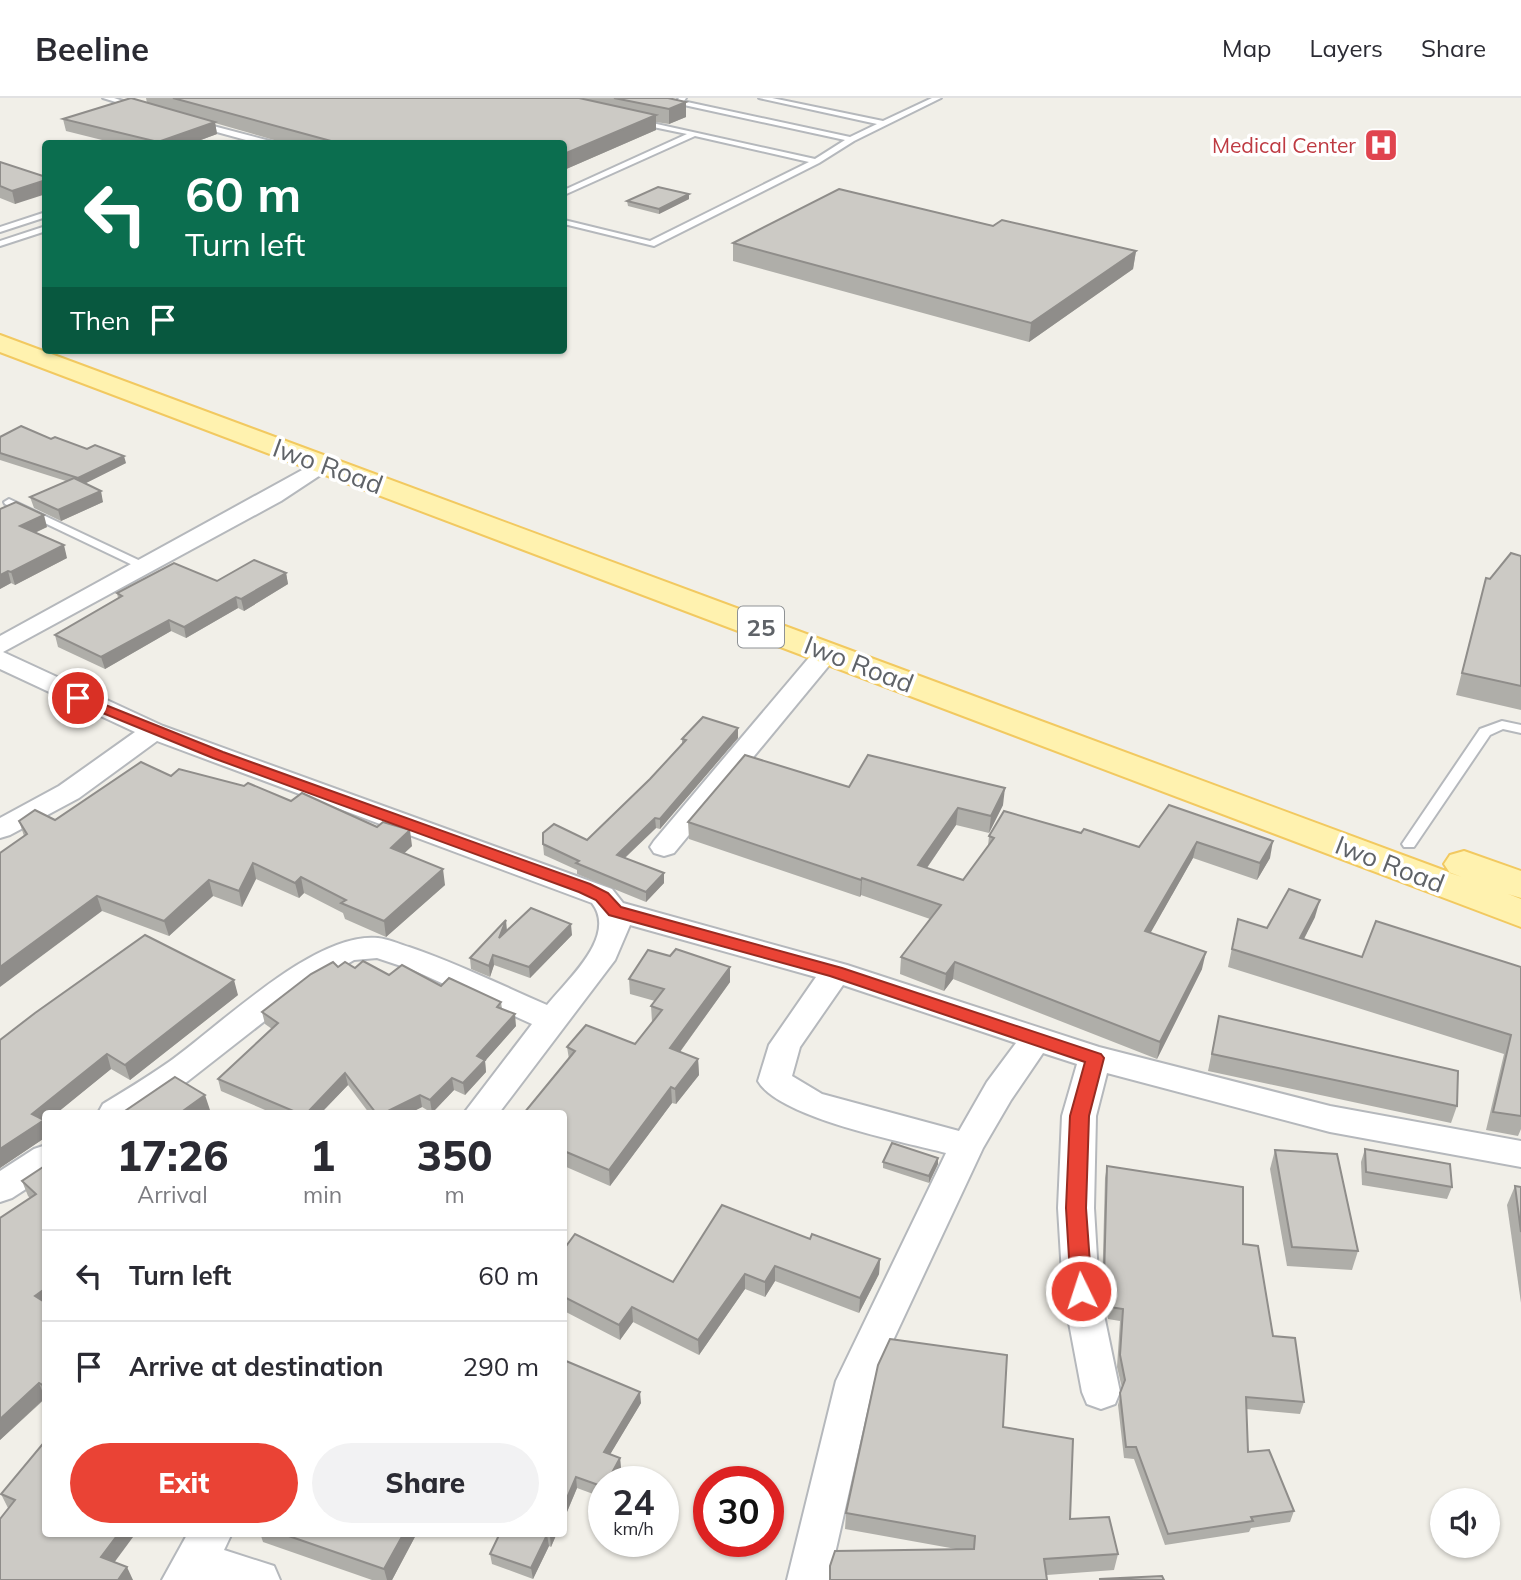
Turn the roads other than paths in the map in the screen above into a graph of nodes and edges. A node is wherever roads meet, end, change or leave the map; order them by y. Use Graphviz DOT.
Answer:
graph roads {
  1 [pos="106,98"];
  2 [pos="683,98"];
  3 [pos="762,98"];
  4 [pos="938,98"];
  5 [pos="143,108"];
  6 [pos="630,119"];
  7 [pos="192,122"];
  8 [pos="882,123"];
  9 [pos="694,134"];
  10 [pos="254,139"];
  11 [pos="851,139"];
  12 [pos="257,140"];
  13 [pos="816,161"];
  14 [pos="567,192"];
  15 [pos="42,215"];
  16 [pos="33,218"];
  17 [pos="42,221"];
  18 [pos="567,223"];
  19 [pos="0,230"];
  20 [pos="42,230"];
  21 [pos="0,244"];
  22 [pos="0,326"];
  23 [pos="42,342"];
  24 [pos="0,344"];
  25 [pos="75,354"];
  26 [pos="324,464"];
  27 [pos="382,475"];
  28 [pos="9,502"];
  29 [pos="145,567"];
  30 [pos="0,646"];
  31 [pos="827,652"];
  32 [pos="0,659"];
  33 [pos="1521,729"];
  34 [pos="155,731"];
  35 [pos="0,829"];
  36 [pos="1409,844"];
  37 [pos="664,847"];
  38 [pos="1521,885"];
  39 [pos="615,911"];
  40 [pos="1521,914"];
  41 [pos="836,972"];
  42 [pos="554,1021"];
  43 [pos="1036,1039"];
  44 [pos="1095,1058"];
  45 [pos="120,1110"];
  46 [pos="483,1110"];
  47 [pos="967,1146"];
  48 [pos="1521,1154"];
  49 [pos="42,1161"];
  50 [pos="0,1188"];
  51 [pos="1101,1392"];
  52 [pos="196,1558"];
  53 [pos="259,1580"];
  54 [pos="808,1580"];
  1 -- 5 [label="lane"];
  2 -- 11 [label="lane"];
  3 -- 8 [label="lane"];
  4 -- 8 [label="lane"];
  6 -- 9 [label="lane"];
  7 -- 10 [label="lane"];
  8 -- 11 [label="lane"];
  9 -- 13 [label="lane"];
  9 -- 14 [label="lane"];
  10 -- 12 [label="lane"];
  11 -- 13 [label="lane"];
  13 -- 18 [label="lane"];
  15 -- 16 [label="lane"];
  16 -- 17 [label="lane"];
  16 -- 19 [label="lane"];
  20 -- 21 [label="lane"];
  22 -- 23 [label="main road"];
  24 -- 26 [label="main road, Iwo Road / 25"];
  25 -- 27 [label="main road, Iwo Road"];
  26 -- 27 [label="main road, Iwo Road / 25"];
  26 -- 29 [label="street"];
  27 -- 31 [label="main road, Iwo Road / 25"];
  27 -- 36 [label="main road, Iwo Road"];
  28 -- 29 [label="lane"];
  29 -- 30 [label="street"];
  31 -- 37 [label="street"];
  31 -- 40 [label="main road, Iwo Road / 25"];
  32 -- 34 [label="street"];
  33 -- 36 [label="lane"];
  34 -- 35 [label="street"];
  34 -- 39 [label="street"];
  36 -- 38 [label="main road, Iwo Road"];
  39 -- 41 [label="street"];
  39 -- 42 [label="street"];
  41 -- 43 [label="street"];
  41 -- 47 [label="street"];
  42 -- 45 [label="street"];
  42 -- 46 [label="street"];
  43 -- 44 [label="street"];
  43 -- 47 [label="street"];
  44 -- 48 [label="street"];
  44 -- 51 [label="street"];
  47 -- 54 [label="street"];
  49 -- 50 [label="street"];
  52 -- 53 [label="street"];
}
